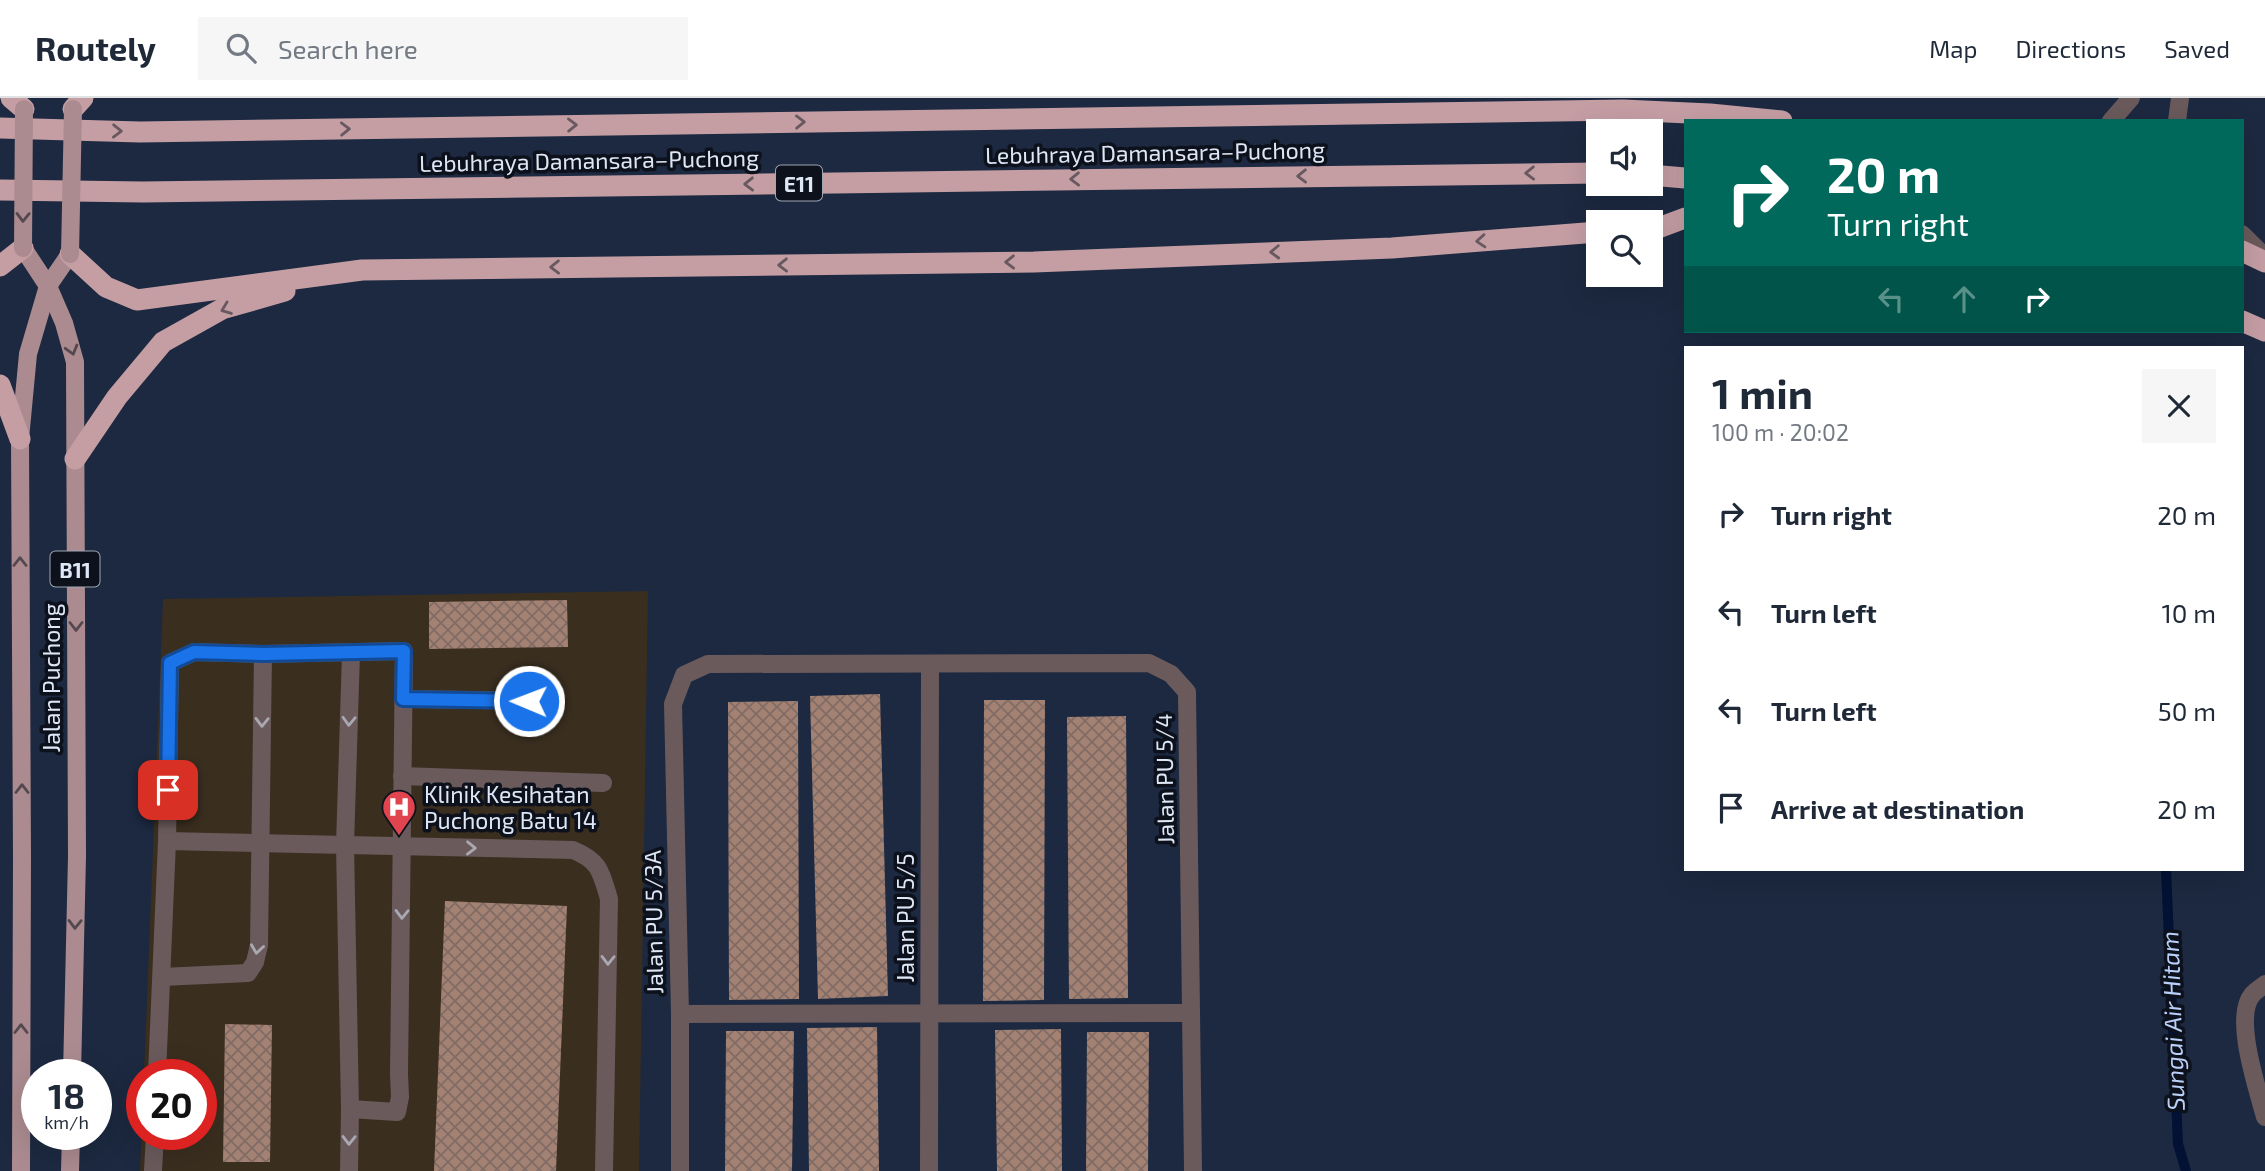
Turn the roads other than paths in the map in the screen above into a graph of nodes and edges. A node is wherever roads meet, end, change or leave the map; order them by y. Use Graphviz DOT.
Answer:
graph roads {
  1 [pos="1565,98"];
  2 [pos="2131,98"];
  3 [pos="2180,98"];
  4 [pos="22,102"];
  5 [pos="75,102"];
  6 [pos="1623,110"];
  7 [pos="1761,119"];
  8 [pos="2113,119"];
  9 [pos="2177,119"];
  10 [pos="0,128"];
  11 [pos="1586,173"];
  12 [pos="1663,176"];
  13 [pos="1684,178"];
  14 [pos="0,190"];
  15 [pos="1684,218"];
  16 [pos="1663,226"];
  17 [pos="1586,233"];
  18 [pos="2244,236"];
  19 [pos="23,248"];
  20 [pos="2244,252"];
  21 [pos="70,254"];
  22 [pos="2265,259"];
  23 [pos="0,266"];
  24 [pos="362,270"];
  25 [pos="48,286"];
  26 [pos="2244,322"];
  27 [pos="2265,331"];
  28 [pos="0,385"];
  29 [pos="20,439"];
  30 [pos="75,459"];
  31 [pos="351,653"];
  32 [pos="264,654"];
  33 [pos="930,664"];
  34 [pos="684,675"];
  35 [pos="403,699"];
  36 [pos="555,701"];
  37 [pos="402,776"];
  38 [pos="603,783"];
  39 [pos="167,841"];
  40 [pos="261,843"];
  41 [pos="345,845"];
  42 [pos="403,846"];
  43 [pos="162,976"];
  44 [pos="2265,985"];
  45 [pos="1192,1013"];
  46 [pos="680,1014"];
  47 [pos="929,1014"];
  48 [pos="72,1059"];
  49 [pos="158,1059"];
  50 [pos="350,1110"];
  51 [pos="2265,1117"];
  52 [pos="71,1150"];
  53 [pos="154,1150"];
  54 [pos="20,1171"];
  55 [pos="70,1171"];
  56 [pos="153,1171"];
  57 [pos="349,1171"];
  58 [pos="604,1171"];
  59 [pos="680,1171"];
  60 [pos="929,1171"];
  61 [pos="1193,1171"];
  1 -- 6 [label="highway"];
  2 -- 8 [label="street"];
  3 -- 9 [label="street"];
  4 -- 19 [label="main road, one-way, bridge"];
  5 -- 21 [label="main road, bridge"];
  6 -- 7 [label="highway, Lebuhraya Damansara–Puchong"];
  10 -- 6 [label="highway, Lebuhraya Damansara–Puchong, one-way"];
  11 -- 14 [label="highway, Lebuhraya Damansara–Puchong / E11, one-way"];
  12 -- 13 [label="highway"];
  15 -- 16 [label="highway"];
  17 -- 24 [label="highway, one-way"];
  18 -- 22 [label="street"];
  19 -- 23 [label="highway"];
  19 -- 25 [label="main road, Jalan Puchong / B11"];
  20 -- 22 [label="highway"];
  21 -- 24 [label="highway"];
  21 -- 25 [label="main road, Jalan Puchong / B11"];
  24 -- 30 [label="highway, one-way"];
  25 -- 29 [label="main road, Jalan Puchong / B11"];
  25 -- 30 [label="main road, Jalan Puchong / B11, one-way"];
  26 -- 27 [label="highway"];
  28 -- 29 [label="highway"];
  54 -- 29 [label="main road, Jalan Puchong / B11, one-way"];
  30 -- 48 [label="main road, Jalan Puchong / B11, one-way"];
  31 -- 32 [label="street"];
  31 -- 35 [label="street"];
  31 -- 41 [label="street, one-way"];
  32 -- 39 [label="street"];
  32 -- 40 [label="street, one-way"];
  33 -- 34 [label="street, Jalan PU 5/4"];
  33 -- 45 [label="street, Jalan PU 5/4"];
  33 -- 47 [label="street, Jalan PU 5/5"];
  34 -- 46 [label="street, Jalan PU 5/3A"];
  35 -- 36 [label="street"];
  35 -- 37 [label="street"];
  37 -- 38 [label="street"];
  37 -- 42 [label="street"];
  39 -- 40 [label="street"];
  39 -- 43 [label="street"];
  40 -- 41 [label="street"];
  40 -- 43 [label="street, one-way"];
  41 -- 42 [label="street"];
  41 -- 50 [label="street"];
  42 -- 50 [label="street, one-way"];
  42 -- 58 [label="street, one-way"];
  43 -- 49 [label="street"];
  44 -- 51 [label="street"];
  45 -- 47 [label="street"];
  45 -- 61 [label="street, Jalan PU 5/4"];
  46 -- 47 [label="street"];
  46 -- 59 [label="street, Jalan PU 5/3A"];
  47 -- 60 [label="street, Jalan PU 5/5"];
  50 -- 57 [label="street, one-way"];
  52 -- 55 [label="main road"];
  53 -- 56 [label="street"];
}
